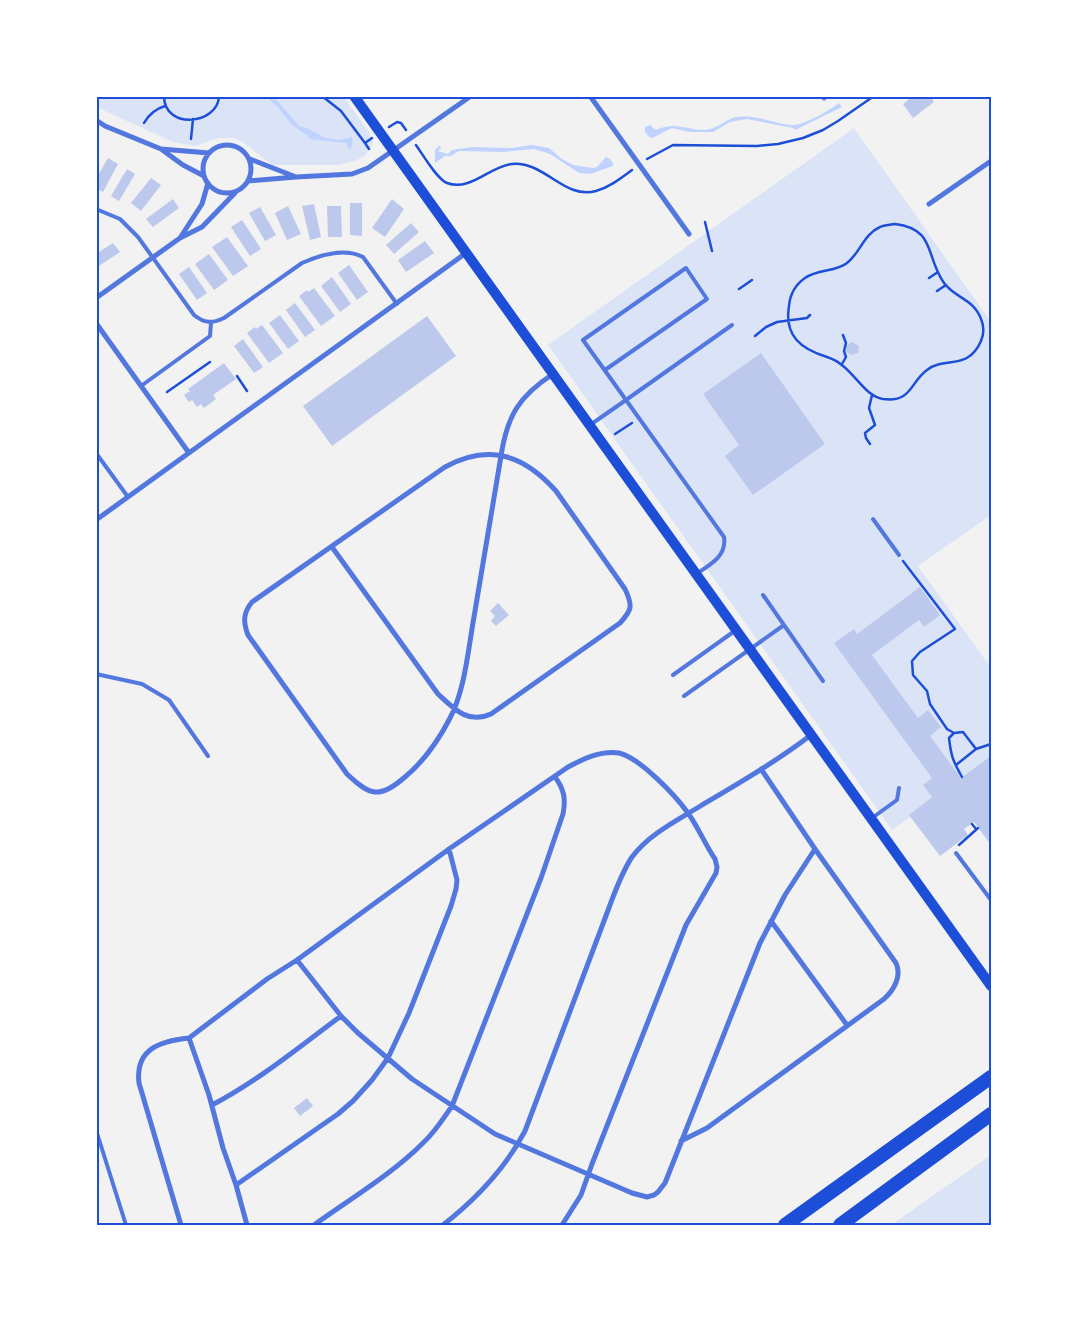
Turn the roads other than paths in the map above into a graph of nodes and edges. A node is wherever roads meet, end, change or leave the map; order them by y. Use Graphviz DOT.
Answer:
graph roads {
  1 [pos="354,96"];
  2 [pos="470,96"];
  3 [pos="590,96"];
  4 [pos="96,120"];
  5 [pos="161,149"];
  6 [pos="393,150"];
  7 [pos="209,153"];
  8 [pos="250,159"];
  9 [pos="991,161"];
  10 [pos="204,176"];
  11 [pos="296,178"];
  12 [pos="248,182"];
  13 [pos="208,183"];
  14 [pos="236,191"];
  15 [pos="929,204"];
  16 [pos="96,209"];
  17 [pos="688,234"];
  18 [pos="180,238"];
  19 [pos="466,254"];
  20 [pos="153,257"];
  21 [pos="96,298"];
  22 [pos="397,304"];
  23 [pos="211,322"];
  24 [pos="96,323"];
  25 [pos="732,325"];
  26 [pos="605,370"];
  27 [pos="553,374"];
  28 [pos="141,386"];
  29 [pos="626,400"];
  30 [pos="590,425"];
  31 [pos="96,453"];
  32 [pos="189,453"];
  33 [pos="501,456"];
  34 [pos="128,497"];
  35 [pos="872,518"];
  36 [pos="96,520"];
  37 [pos="332,547"];
  38 [pos="899,555"];
  39 [pos="696,574"];
  40 [pos="763,595"];
  41 [pos="784,625"];
  42 [pos="736,630"];
  43 [pos="750,650"];
  44 [pos="96,674"];
  45 [pos="673,674"];
  46 [pos="823,681"];
  47 [pos="684,696"];
  48 [pos="454,708"];
  49 [pos="811,736"];
  50 [pos="208,756"];
  51 [pos="761,769"];
  52 [pos="555,777"];
  53 [pos="899,788"];
  54 [pos="688,814"];
  55 [pos="871,819"];
  56 [pos="449,849"];
  57 [pos="815,849"];
  58 [pos="956,853"];
  59 [pos="991,887"];
  60 [pos="985,892"];
  61 [pos="991,900"];
  62 [pos="771,921"];
  63 [pos="297,960"];
  64 [pos="991,986"];
  65 [pos="341,1016"];
  66 [pos="847,1025"];
  67 [pos="189,1038"];
  68 [pos="388,1058"];
  69 [pos="990,1077"];
  70 [pos="212,1105"];
  71 [pos="452,1106"];
  72 [pos="991,1114"];
  73 [pos="96,1130"];
  74 [pos="682,1141"];
  75 [pos="518,1144"];
  76 [pos="589,1174"];
  77 [pos="236,1185"];
  78 [pos="126,1225"];
  79 [pos="181,1225"];
  80 [pos="247,1225"];
  81 [pos="314,1225"];
  82 [pos="443,1225"];
  83 [pos="562,1225"];
  84 [pos="785,1225"];
  85 [pos="840,1225"];
  1 -- 6 [label="main road"];
  2 -- 6 [label="street"];
  3 -- 17 [label="street"];
  4 -- 5 [label="street"];
  5 -- 7 [label="street"];
  5 -- 10 [label="street"];
  6 -- 11 [label="street"];
  6 -- 19 [label="main road"];
  7 -- 8 [label="street"];
  7 -- 10 [label="street"];
  8 -- 11 [label="street"];
  8 -- 12 [label="street"];
  9 -- 15 [label="street"];
  10 -- 13 [label="street"];
  11 -- 12 [label="street"];
  12 -- 14 [label="street"];
  13 -- 14 [label="street"];
  13 -- 18 [label="street"];
  14 -- 18 [label="street"];
  16 -- 20 [label="lane"];
  18 -- 20 [label="street"];
  19 -- 22 [label="street"];
  19 -- 27 [label="main road"];
  20 -- 21 [label="street"];
  20 -- 23 [label="lane"];
  22 -- 23 [label="lane"];
  22 -- 32 [label="street"];
  23 -- 28 [label="lane"];
  24 -- 28 [label="street"];
  25 -- 29 [label="lane"];
  26 -- 26 [label="lane"];
  26 -- 29 [label="lane"];
  27 -- 30 [label="main road"];
  27 -- 33 [label="street"];
  28 -- 32 [label="street"];
  29 -- 30 [label="lane"];
  29 -- 39 [label="lane"];
  30 -- 39 [label="main road"];
  31 -- 34 [label="lane"];
  32 -- 34 [label="street"];
  33 -- 37 [label="street"];
  33 -- 48 [label="street"];
  33 -- 48 [label="street"];
  34 -- 36 [label="street"];
  35 -- 38 [label="lane"];
  37 -- 48 [label="street"];
  37 -- 48 [label="street"];
  39 -- 42 [label="main road"];
  40 -- 41 [label="lane"];
  41 -- 43 [label="lane"];
  41 -- 46 [label="lane"];
  42 -- 43 [label="main road"];
  42 -- 45 [label="lane"];
  43 -- 47 [label="lane"];
  43 -- 49 [label="main road"];
  44 -- 50 [label="lane"];
  49 -- 51 [label="street"];
  49 -- 55 [label="main road"];
  51 -- 54 [label="street"];
  51 -- 57 [label="street"];
  52 -- 54 [label="street"];
  52 -- 56 [label="street"];
  52 -- 71 [label="street"];
  53 -- 55 [label="lane"];
  54 -- 75 [label="street"];
  54 -- 76 [label="street"];
  55 -- 64 [label="main road"];
  56 -- 63 [label="street"];
  56 -- 68 [label="street"];
  57 -- 62 [label="street"];
  57 -- 66 [label="street"];
  58 -- 60 [label="lane"];
  59 -- 60 [label="lane"];
  60 -- 61 [label="lane"];
  62 -- 66 [label="street"];
  62 -- 74 [label="street"];
  63 -- 65 [label="street"];
  63 -- 67 [label="street"];
  65 -- 68 [label="street"];
  65 -- 70 [label="street"];
  66 -- 74 [label="street"];
  67 -- 70 [label="street"];
  67 -- 79 [label="street"];
  68 -- 71 [label="street"];
  68 -- 77 [label="street"];
  69 -- 84 [label="highway"];
  70 -- 77 [label="street"];
  71 -- 75 [label="street"];
  71 -- 81 [label="street"];
  72 -- 85 [label="highway"];
  73 -- 78 [label="lane"];
  74 -- 76 [label="street"];
  75 -- 76 [label="street"];
  75 -- 82 [label="street"];
  76 -- 83 [label="street"];
  77 -- 80 [label="street"];
}
